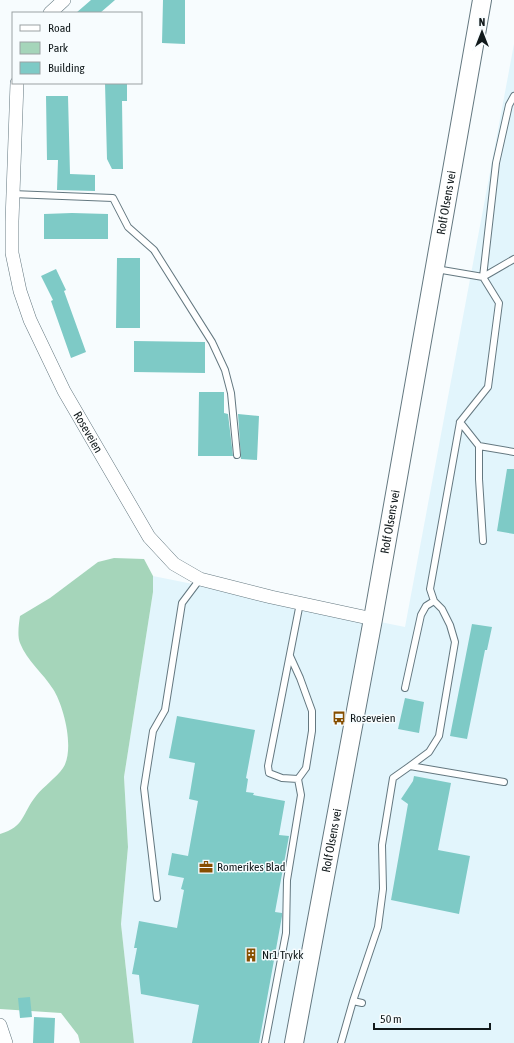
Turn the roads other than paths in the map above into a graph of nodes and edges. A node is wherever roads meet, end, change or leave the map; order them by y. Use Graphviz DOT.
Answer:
graph roads {
  1 [pos="64,0"];
  2 [pos="482,0"];
  3 [pos="51,12"];
  4 [pos="17,84"];
  5 [pos="514,96"];
  6 [pos="12,194"];
  7 [pos="514,259"];
  8 [pos="434,269"];
  9 [pos="483,277"];
  10 [pos="460,422"];
  11 [pos="479,446"];
  12 [pos="514,452"];
  13 [pos="237,455"];
  14 [pos="483,540"];
  15 [pos="200,579"];
  16 [pos="434,601"];
  17 [pos="300,604"];
  18 [pos="373,619"];
  19 [pos="290,656"];
  20 [pos="405,688"];
  21 [pos="410,766"];
  22 [pos="298,779"];
  23 [pos="504,782"];
  24 [pos="157,898"];
  25 [pos="353,1000"];
  26 [pos="362,1003"];
  27 [pos="0,1025"];
  28 [pos="6,1043"];
  29 [pos="265,1043"];
  30 [pos="294,1043"];
  31 [pos="341,1043"];
  1 -- 3 [label="street"];
  2 -- 8 [label="main road, Rolf Olsens vei"];
  4 -- 6 [label="street, Roseveien"];
  5 -- 9 [label="lane"];
  6 -- 13 [label="lane"];
  6 -- 15 [label="street, Roseveien"];
  7 -- 9 [label="lane"];
  8 -- 9 [label="lane"];
  8 -- 18 [label="main road, Rolf Olsens vei"];
  9 -- 10 [label="lane"];
  10 -- 11 [label="lane"];
  10 -- 16 [label="lane"];
  11 -- 12 [label="lane"];
  11 -- 14 [label="lane"];
  15 -- 17 [label="street, Roseveien"];
  15 -- 24 [label="lane"];
  16 -- 20 [label="lane"];
  16 -- 21 [label="lane"];
  17 -- 18 [label="street, Roseveien"];
  17 -- 19 [label="lane"];
  18 -- 30 [label="main road, Rolf Olsens vei"];
  19 -- 22 [label="lane"];
  19 -- 22 [label="lane"];
  21 -- 23 [label="lane"];
  21 -- 25 [label="lane"];
  22 -- 29 [label="lane"];
  25 -- 26 [label="lane"];
  25 -- 31 [label="lane"];
  27 -- 28 [label="street"];
}
